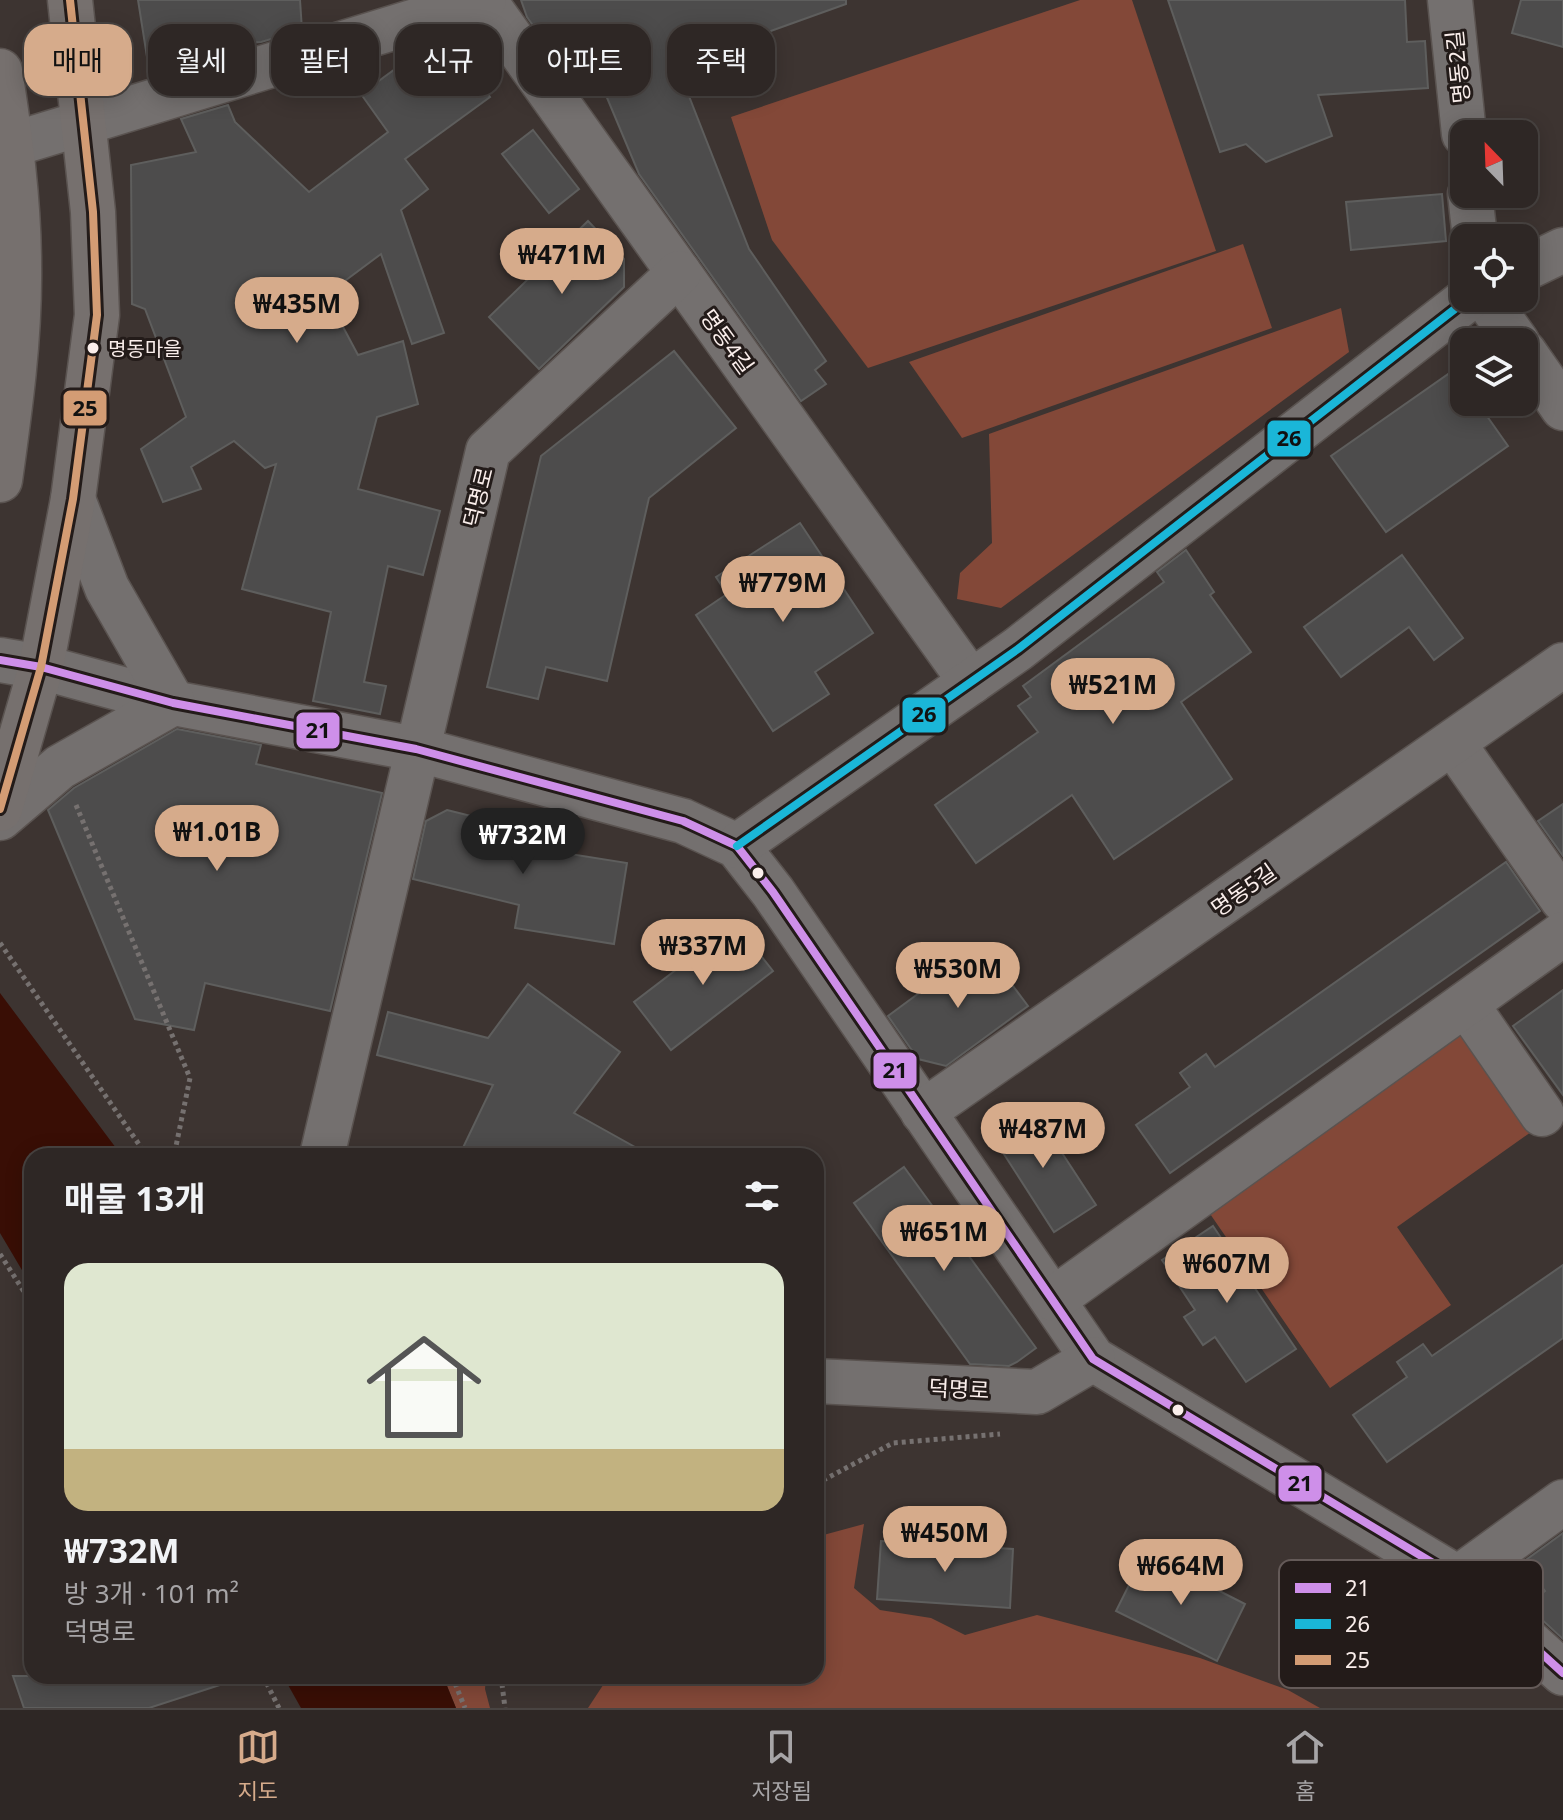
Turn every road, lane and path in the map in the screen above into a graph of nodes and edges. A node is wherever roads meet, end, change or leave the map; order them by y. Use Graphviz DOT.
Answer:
graph roads {
  1 [pos="70,0"];
  2 [pos="484,0"];
  3 [pos="1450,0"];
  4 [pos="0,71"];
  5 [pos="1463,120"];
  6 [pos="84,125"];
  7 [pos="11,145"];
  8 [pos="1563,250"];
  9 [pos="1538,262"];
  10 [pos="679,273"];
  11 [pos="1451,312"];
  12 [pos="1538,372"];
  13 [pos="1563,408"];
  14 [pos="0,480"];
  15 [pos="73,499"];
  16 [pos="20,663"];
  17 [pos="1563,665"];
  18 [pos="971,682"];
  19 [pos="173,703"];
  20 [pos="1453,743"];
  21 [pos="416,749"];
  22 [pos="60,767"];
  23 [pos="0,809"];
  24 [pos="0,818"];
  25 [pos="737,846"];
  26 [pos="1563,900"];
  27 [pos="1563,934"];
  28 [pos="0,943"];
  29 [pos="1466,1004"];
  30 [pos="923,1112"];
  31 [pos="1542,1114"];
  32 [pos="141,1148"];
  33 [pos="176,1148"];
  34 [pos="324,1148"];
  35 [pos="0,1254"];
  36 [pos="24,1290"];
  37 [pos="1054,1299"];
  38 [pos="1093,1359"];
  39 [pos="824,1381"];
  40 [pos="1005,1434"];
  41 [pos="824,1480"];
  42 [pos="1563,1502"];
  43 [pos="1428,1560"];
  44 [pos="1483,1560"];
  45 [pos="1543,1655"];
  46 [pos="1563,1673"];
  47 [pos="267,1684"];
  48 [pos="455,1684"];
  49 [pos="502,1684"];
  50 [pos="279,1708"];
  51 [pos="465,1708"];
  52 [pos="505,1708"];
  1 -- 6 [label="main road"];
  2 -- 6 [label="street"];
  2 -- 10 [label="street, 명동4길"];
  3 -- 5 [label="street, 명동2길"];
  4 -- 7 [label="main road"];
  6 -- 7 [label="street"];
  6 -- 15 [label="main road"];
  7 -- 14 [label="main road"];
  8 -- 9 [label="street"];
  10 -- 18 [label="street, 명동4길"];
  10 -- 21 [label="street, 덕명로"];
  11 -- 18 [label="street"];
  12 -- 13 [label="street"];
  15 -- 16 [label="main road"];
  15 -- 19 [label="street"];
  16 -- 19 [label="street"];
  16 -- 23 [label="main road"];
  17 -- 20 [label="street, 명동5길"];
  18 -- 25 [label="street"];
  19 -- 21 [label="street"];
  19 -- 22 [label="street"];
  20 -- 26 [label="street"];
  20 -- 30 [label="street, 명동5길"];
  21 -- 25 [label="street"];
  21 -- 34 [label="street, 덕명로"];
  22 -- 24 [label="street"];
  22 -- 33 [label="path"];
  25 -- 30 [label="street"];
  27 -- 29 [label="street"];
  28 -- 32 [label="path"];
  29 -- 31 [label="street"];
  29 -- 37 [label="street"];
  30 -- 37 [label="street"];
  35 -- 36 [label="path"];
  37 -- 38 [label="street"];
  38 -- 39 [label="street, 덕명로"];
  38 -- 43 [label="street"];
  40 -- 41 [label="path"];
  42 -- 44 [label="street"];
  45 -- 46 [label="street"];
  47 -- 50 [label="path"];
  48 -- 51 [label="path"];
  49 -- 52 [label="path"];
}
